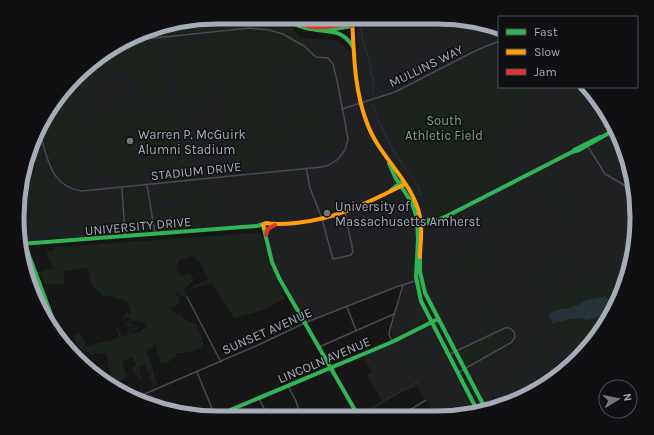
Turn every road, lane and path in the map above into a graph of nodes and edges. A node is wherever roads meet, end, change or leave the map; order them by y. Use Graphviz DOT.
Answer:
graph roads {
  1 [pos="293,24"];
  2 [pos="300,24"];
  3 [pos="335,24"];
  4 [pos="352,26"];
  5 [pos="324,28"];
  6 [pos="143,39"];
  7 [pos="498,41"];
  8 [pos="354,50"];
  9 [pos="361,104"];
  10 [pos="342,109"];
  11 [pos="610,132"];
  12 [pos="42,137"];
  13 [pos="586,144"];
  14 [pos="306,168"];
  15 [pos="402,184"];
  16 [pos="146,185"];
  17 [pos="122,188"];
  18 [pos="627,189"];
  19 [pos="344,212"];
  20 [pos="322,218"];
  21 [pos="420,223"];
  22 [pos="266,227"];
  23 [pos="155,234"];
  24 [pos="125,237"];
  25 [pos="26,244"];
  26 [pos="30,262"];
  27 [pos="416,283"];
  28 [pos="410,284"];
  29 [pos="403,285"];
  30 [pos="187,297"];
  31 [pos="45,298"];
  32 [pos="42,299"];
  33 [pos="346,307"];
  34 [pos="394,314"];
  35 [pos="437,317"];
  36 [pos="52,318"];
  37 [pos="430,321"];
  38 [pos="305,324"];
  39 [pos="356,330"];
  40 [pos="392,342"];
  41 [pos="318,347"];
  42 [pos="455,351"];
  43 [pos="448,355"];
  44 [pos="221,362"];
  45 [pos="331,368"];
  46 [pos="464,369"];
  47 [pos="197,372"];
  48 [pos="457,373"];
  49 [pos="288,386"];
  50 [pos="142,395"];
  51 [pos="259,399"];
  52 [pos="426,400"];
  53 [pos="483,405"];
  54 [pos="475,407"];
  55 [pos="214,411"];
  56 [pos="229,411"];
  57 [pos="266,411"];
  58 [pos="299,411"];
  59 [pos="356,411"];
  60 [pos="410,411"];
  1 -- 5 [label="main road"];
  2 -- 5 [label="main road"];
  3 -- 5 [label="main road"];
  4 -- 5 [label="main road"];
  4 -- 8 [label="main road"];
  5 -- 8 [label="main road"];
  6 -- 10 [label="street, STADIUM DRIVE"];
  7 -- 9 [label="street, MULLINS WAY"];
  8 -- 9 [label="main road"];
  9 -- 10 [label="street"];
  9 -- 15 [label="main road"];
  10 -- 14 [label="street, STADIUM DRIVE"];
  11 -- 13 [label="main road"];
  12 -- 17 [label="street, STADIUM DRIVE"];
  13 -- 18 [label="street"];
  13 -- 21 [label="main road"];
  14 -- 16 [label="street, STADIUM DRIVE"];
  14 -- 20 [label="street"];
  15 -- 19 [label="main road, UNIVERSITY DRIVE"];
  15 -- 21 [label="main road"];
  16 -- 17 [label="street, STADIUM DRIVE"];
  16 -- 23 [label="street"];
  17 -- 24 [label="street"];
  19 -- 20 [label="main road, UNIVERSITY DRIVE"];
  19 -- 20 [label="street"];
  20 -- 22 [label="main road, UNIVERSITY DRIVE"];
  21 -- 27 [label="main road"];
  21 -- 35 [label="main road"];
  22 -- 23 [label="main road, UNIVERSITY DRIVE"];
  22 -- 38 [label="main road"];
  23 -- 24 [label="main road, UNIVERSITY DRIVE"];
  24 -- 25 [label="main road, UNIVERSITY DRIVE"];
  26 -- 31 [label="main road"];
  27 -- 28 [label="street, SUNSET AVENUE"];
  27 -- 28 [label="street, SUNSET AVENUE"];
  27 -- 37 [label="main road"];
  28 -- 29 [label="street, SUNSET AVENUE"];
  29 -- 33 [label="street, SUNSET AVENUE"];
  29 -- 34 [label="street"];
  30 -- 44 [label="street"];
  31 -- 32 [label="street"];
  31 -- 36 [label="main road"];
  33 -- 38 [label="street, SUNSET AVENUE"];
  33 -- 39 [label="street"];
  34 -- 39 [label="street"];
  34 -- 40 [label="street"];
  35 -- 37 [label="main road, LINCOLN AVENUE"];
  35 -- 42 [label="main road"];
  37 -- 40 [label="main road, LINCOLN AVENUE"];
  37 -- 43 [label="main road"];
  38 -- 41 [label="main road"];
  38 -- 44 [label="street, SUNSET AVENUE"];
  39 -- 41 [label="street"];
  40 -- 45 [label="main road, LINCOLN AVENUE"];
  41 -- 45 [label="main road"];
  42 -- 43 [label="street"];
  42 -- 46 [label="main road"];
  42 -- 46 [label="street"];
  43 -- 48 [label="main road"];
  44 -- 47 [label="street, SUNSET AVENUE"];
  45 -- 49 [label="main road, LINCOLN AVENUE"];
  45 -- 59 [label="main road"];
  46 -- 48 [label="street"];
  46 -- 53 [label="main road"];
  47 -- 50 [label="street, SUNSET AVENUE"];
  47 -- 55 [label="street"];
  48 -- 54 [label="main road"];
  49 -- 51 [label="main road, LINCOLN AVENUE"];
  49 -- 58 [label="street"];
  51 -- 56 [label="main road, LINCOLN AVENUE"];
  51 -- 57 [label="street"];
  52 -- 60 [label="street"];
}
